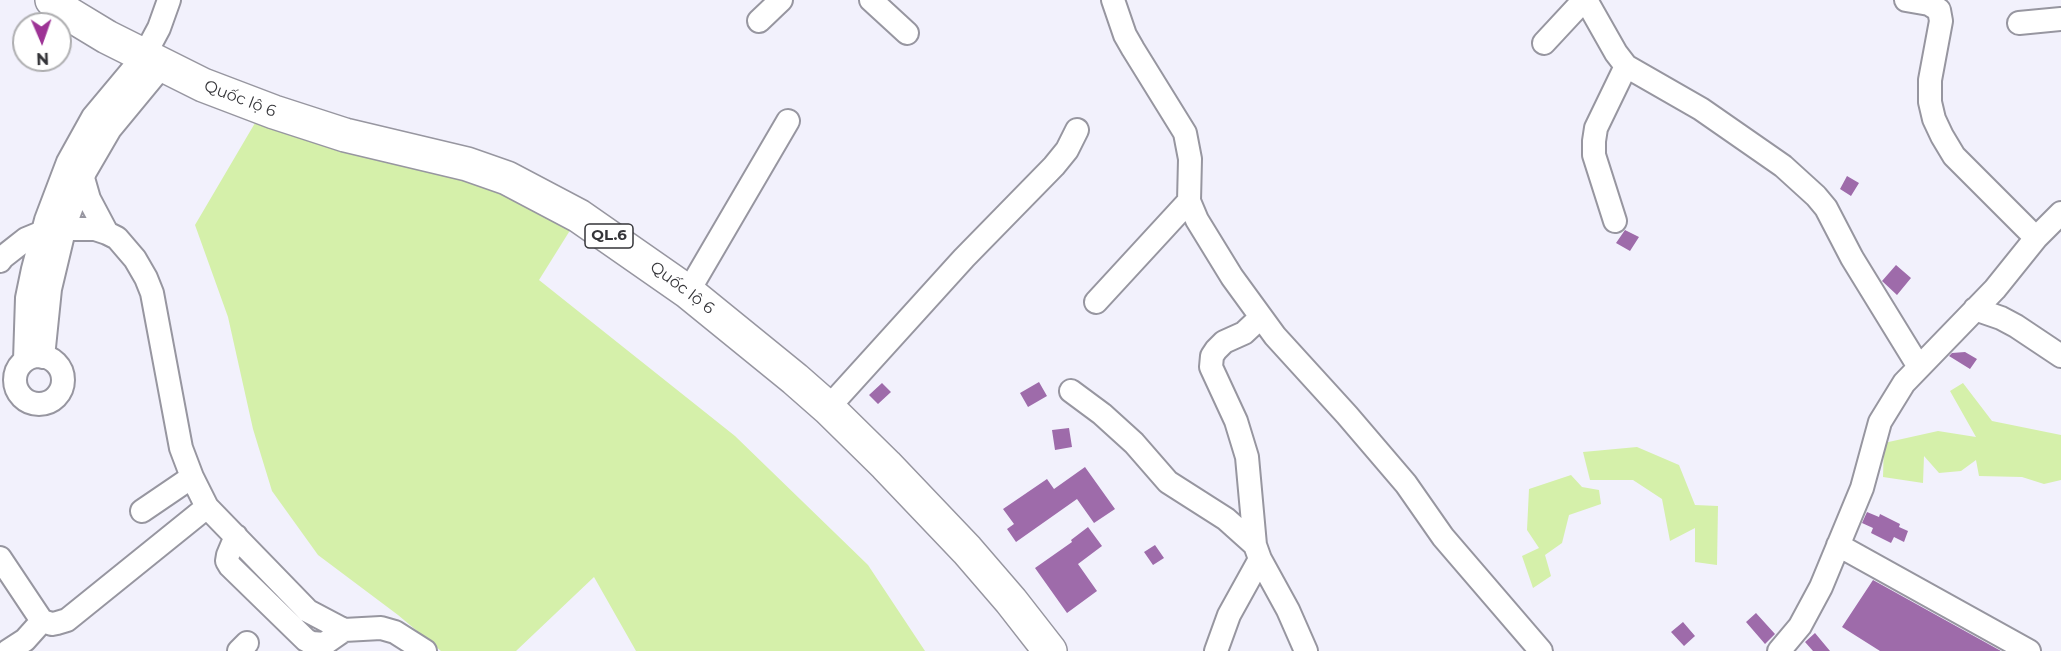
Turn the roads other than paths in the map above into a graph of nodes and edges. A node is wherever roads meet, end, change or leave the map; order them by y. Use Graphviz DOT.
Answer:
graph roads {
  1 [pos="52,0"];
  2 [pos="169,0"];
  3 [pos="781,0"];
  4 [pos="871,0"];
  5 [pos="1113,0"];
  6 [pos="1585,0"];
  7 [pos="1906,0"];
  8 [pos="2061,19"];
  9 [pos="759,21"];
  10 [pos="2019,23"];
  11 [pos="908,33"];
  12 [pos="1544,43"];
  13 [pos="153,61"];
  14 [pos="1626,66"];
  15 [pos="788,121"];
  16 [pos="1077,130"];
  17 [pos="74,173"];
  18 [pos="1189,201"];
  19 [pos="2061,213"];
  20 [pos="1615,221"];
  21 [pos="54,230"];
  22 [pos="107,233"];
  23 [pos="2036,238"];
  24 [pos="0,261"];
  25 [pos="688,292"];
  26 [pos="1096,302"];
  27 [pos="1975,309"];
  28 [pos="1260,318"];
  29 [pos="2061,356"];
  30 [pos="34,359"];
  31 [pos="1918,366"];
  32 [pos="1071,392"];
  33 [pos="828,408"];
  34 [pos="192,477"];
  35 [pos="207,507"];
  36 [pos="142,512"];
  37 [pos="1838,545"];
  38 [pos="1258,552"];
  39 [pos="0,558"];
  40 [pos="42,621"];
  41 [pos="8,651"];
  42 [pos="425,651"];
  43 [pos="1050,651"];
  44 [pos="1216,651"];
  45 [pos="1306,651"];
  46 [pos="1541,651"];
  47 [pos="1779,651"];
  48 [pos="2029,651"];
  1 -- 13 [label="highway, Quốc lộ 6 / QL.6"];
  2 -- 13 [label="street"];
  3 -- 9 [label="street"];
  4 -- 11 [label="street"];
  5 -- 18 [label="street"];
  6 -- 12 [label="street"];
  6 -- 14 [label="street"];
  7 -- 23 [label="street"];
  8 -- 10 [label="street"];
  13 -- 17 [label="street"];
  13 -- 25 [label="highway, Quốc lộ 6 / QL.6"];
  14 -- 20 [label="street"];
  14 -- 31 [label="street"];
  15 -- 25 [label="street"];
  16 -- 33 [label="street"];
  17 -- 21 [label="street"];
  17 -- 22 [label="street"];
  18 -- 26 [label="street"];
  18 -- 28 [label="street"];
  19 -- 23 [label="street"];
  21 -- 22 [label="street"];
  21 -- 24 [label="street"];
  21 -- 30 [label="street"];
  22 -- 34 [label="street"];
  23 -- 27 [label="street"];
  25 -- 33 [label="highway, Quốc lộ 6 / QL.6"];
  27 -- 29 [label="street"];
  27 -- 31 [label="street"];
  28 -- 38 [label="street"];
  28 -- 46 [label="street"];
  31 -- 37 [label="street"];
  32 -- 38 [label="street"];
  33 -- 43 [label="highway, Quốc lộ 6 / QL.6"];
  34 -- 35 [label="street"];
  34 -- 36 [label="street"];
  35 -- 40 [label="street"];
  35 -- 42 [label="street"];
  37 -- 47 [label="street"];
  37 -- 48 [label="street"];
  38 -- 44 [label="street"];
  38 -- 45 [label="street"];
  39 -- 40 [label="street"];
  40 -- 41 [label="street"];
}
